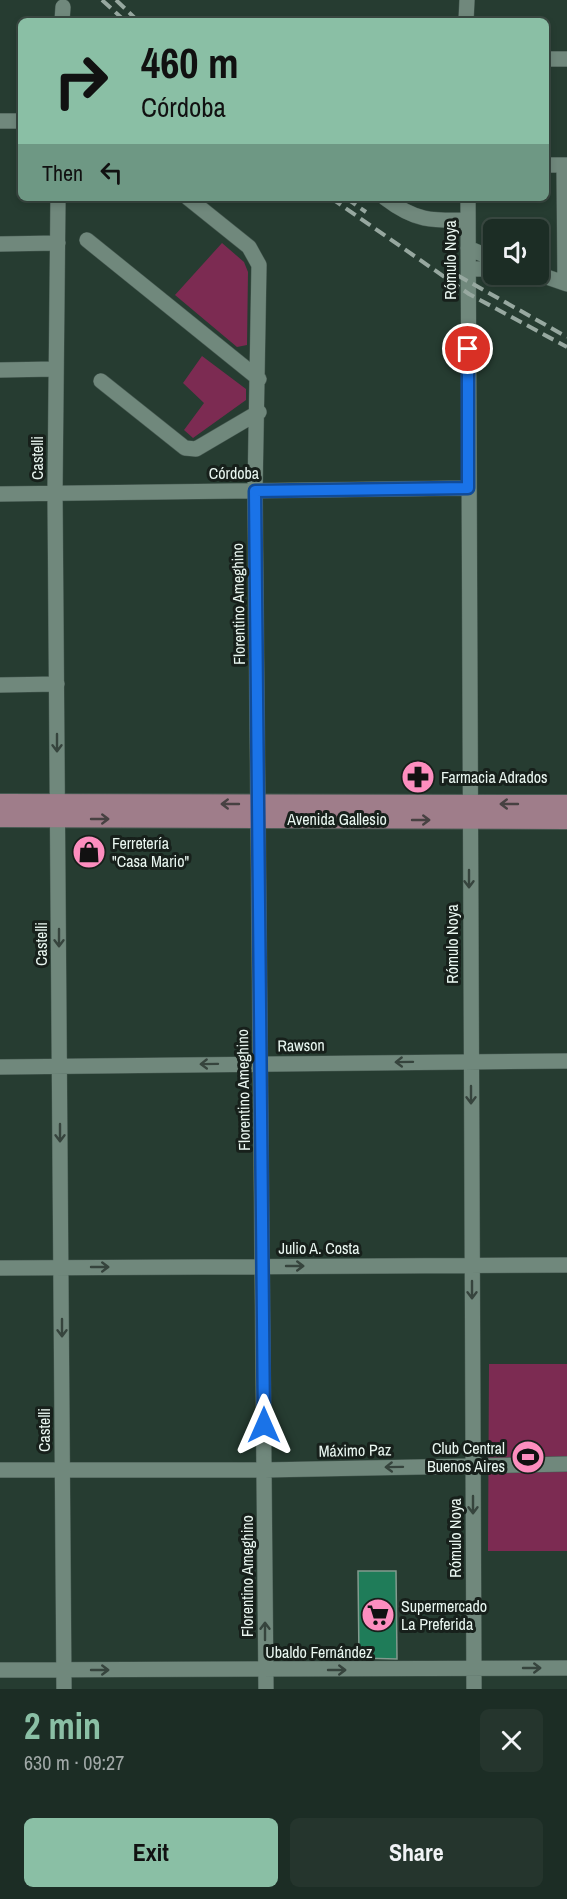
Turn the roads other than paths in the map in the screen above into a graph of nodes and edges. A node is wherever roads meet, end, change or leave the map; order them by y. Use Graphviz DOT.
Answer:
graph roads {
  1 [pos="466,0"];
  2 [pos="466,18"];
  3 [pos="549,59"];
  4 [pos="567,59"];
  5 [pos="0,121"];
  6 [pos="18,121"];
  7 [pos="549,165"];
  8 [pos="566,165"];
  9 [pos="58,201"];
  10 [pos="192,201"];
  11 [pos="390,201"];
  12 [pos="468,201"];
  13 [pos="468,220"];
  14 [pos="87,240"];
  15 [pos="58,243"];
  16 [pos="0,244"];
  17 [pos="468,248"];
  18 [pos="483,254"];
  19 [pos="567,256"];
  20 [pos="469,269"];
  21 [pos="483,269"];
  22 [pos="549,278"];
  23 [pos="566,284"];
  24 [pos="55,369"];
  25 [pos="0,370"];
  26 [pos="259,379"];
  27 [pos="101,381"];
  28 [pos="259,412"];
  29 [pos="468,488"];
  30 [pos="255,491"];
  31 [pos="55,492"];
  32 [pos="0,494"];
  33 [pos="57,684"];
  34 [pos="0,685"];
  35 [pos="0,803"];
  36 [pos="567,804"];
  37 [pos="58,811"];
  38 [pos="258,811"];
  39 [pos="469,812"];
  40 [pos="0,818"];
  41 [pos="567,820"];
  42 [pos="471,1061"];
  43 [pos="567,1061"];
  44 [pos="261,1064"];
  45 [pos="0,1066"];
  46 [pos="60,1067"];
  47 [pos="567,1265"];
  48 [pos="262,1266"];
  49 [pos="471,1266"];
  50 [pos="61,1267"];
  51 [pos="0,1268"];
  52 [pos="567,1464"];
  53 [pos="473,1465"];
  54 [pos="0,1470"];
  55 [pos="63,1470"];
  56 [pos="264,1470"];
  57 [pos="474,1668"];
  58 [pos="567,1668"];
  59 [pos="0,1670"];
  60 [pos="64,1670"];
  61 [pos="266,1670"];
  62 [pos="64,1689"];
  63 [pos="266,1689"];
  64 [pos="474,1689"];
  1 -- 2 [label="street"];
  3 -- 4 [label="street"];
  5 -- 6 [label="street"];
  7 -- 8 [label="street"];
  8 -- 19 [label="street"];
  9 -- 15 [label="street, Castelli"];
  10 -- 26 [label="street, Florentino Ameghino"];
  11 -- 13 [label="street"];
  12 -- 13 [label="street, Rómulo Noya"];
  13 -- 17 [label="street, Rómulo Noya"];
  14 -- 26 [label="street"];
  15 -- 16 [label="street"];
  15 -- 24 [label="street, Castelli"];
  17 -- 18 [label="street"];
  17 -- 20 [label="street, Rómulo Noya"];
  19 -- 23 [label="street"];
  20 -- 21 [label="street"];
  20 -- 29 [label="street, Rómulo Noya"];
  22 -- 23 [label="street"];
  24 -- 25 [label="street"];
  24 -- 31 [label="street, Castelli"];
  26 -- 28 [label="street, Florentino Ameghino"];
  27 -- 28 [label="street"];
  28 -- 30 [label="street, Florentino Ameghino"];
  29 -- 30 [label="street, Córdoba"];
  29 -- 39 [label="street, Rómulo Noya"];
  30 -- 31 [label="street, Córdoba"];
  30 -- 38 [label="street, Florentino Ameghino"];
  31 -- 32 [label="street, Córdoba"];
  31 -- 33 [label="street, Castelli"];
  33 -- 34 [label="street"];
  33 -- 37 [label="street, Castelli, one-way"];
  35 -- 37 [label="main road, Avenida Gallesio"];
  36 -- 39 [label="main road, Avenida Gallesio, one-way"];
  37 -- 38 [label="main road, Avenida Gallesio"];
  37 -- 40 [label="main road, Avenida Gallesio"];
  37 -- 46 [label="street, Castelli, one-way"];
  38 -- 39 [label="main road, Avenida Gallesio"];
  38 -- 44 [label="street, Florentino Ameghino"];
  39 -- 41 [label="main road, Avenida Gallesio"];
  39 -- 42 [label="street, Rómulo Noya, one-way"];
  42 -- 43 [label="street, Rawson"];
  42 -- 44 [label="street, Rawson, one-way"];
  42 -- 49 [label="street, Rómulo Noya, one-way"];
  44 -- 46 [label="street, Rawson, one-way"];
  44 -- 48 [label="street, Florentino Ameghino"];
  45 -- 46 [label="street, Rawson"];
  46 -- 50 [label="street, Castelli, one-way"];
  47 -- 49 [label="street, Julio A. Costa"];
  48 -- 49 [label="street, Julio A. Costa, one-way"];
  50 -- 48 [label="street, Julio A. Costa, one-way"];
  48 -- 56 [label="street, Florentino Ameghino"];
  49 -- 53 [label="street, Rómulo Noya, one-way"];
  50 -- 51 [label="street, Julio A. Costa"];
  50 -- 55 [label="street, Castelli, one-way"];
  52 -- 53 [label="street, Máximo Paz"];
  53 -- 56 [label="street, Máximo Paz, one-way"];
  53 -- 57 [label="street, Rómulo Noya, one-way"];
  54 -- 55 [label="street, Máximo Paz"];
  55 -- 56 [label="street, Máximo Paz"];
  55 -- 60 [label="street, Castelli"];
  61 -- 56 [label="street, Florentino Ameghino, one-way"];
  57 -- 58 [label="street, Ubaldo Fernández, one-way"];
  61 -- 57 [label="street, Ubaldo Fernández, one-way"];
  57 -- 64 [label="street, Rómulo Noya"];
  59 -- 60 [label="street, Ubaldo Fernández"];
  60 -- 61 [label="street, Ubaldo Fernández, one-way"];
  60 -- 62 [label="street, Castelli"];
  61 -- 63 [label="street, Florentino Ameghino"];
}
